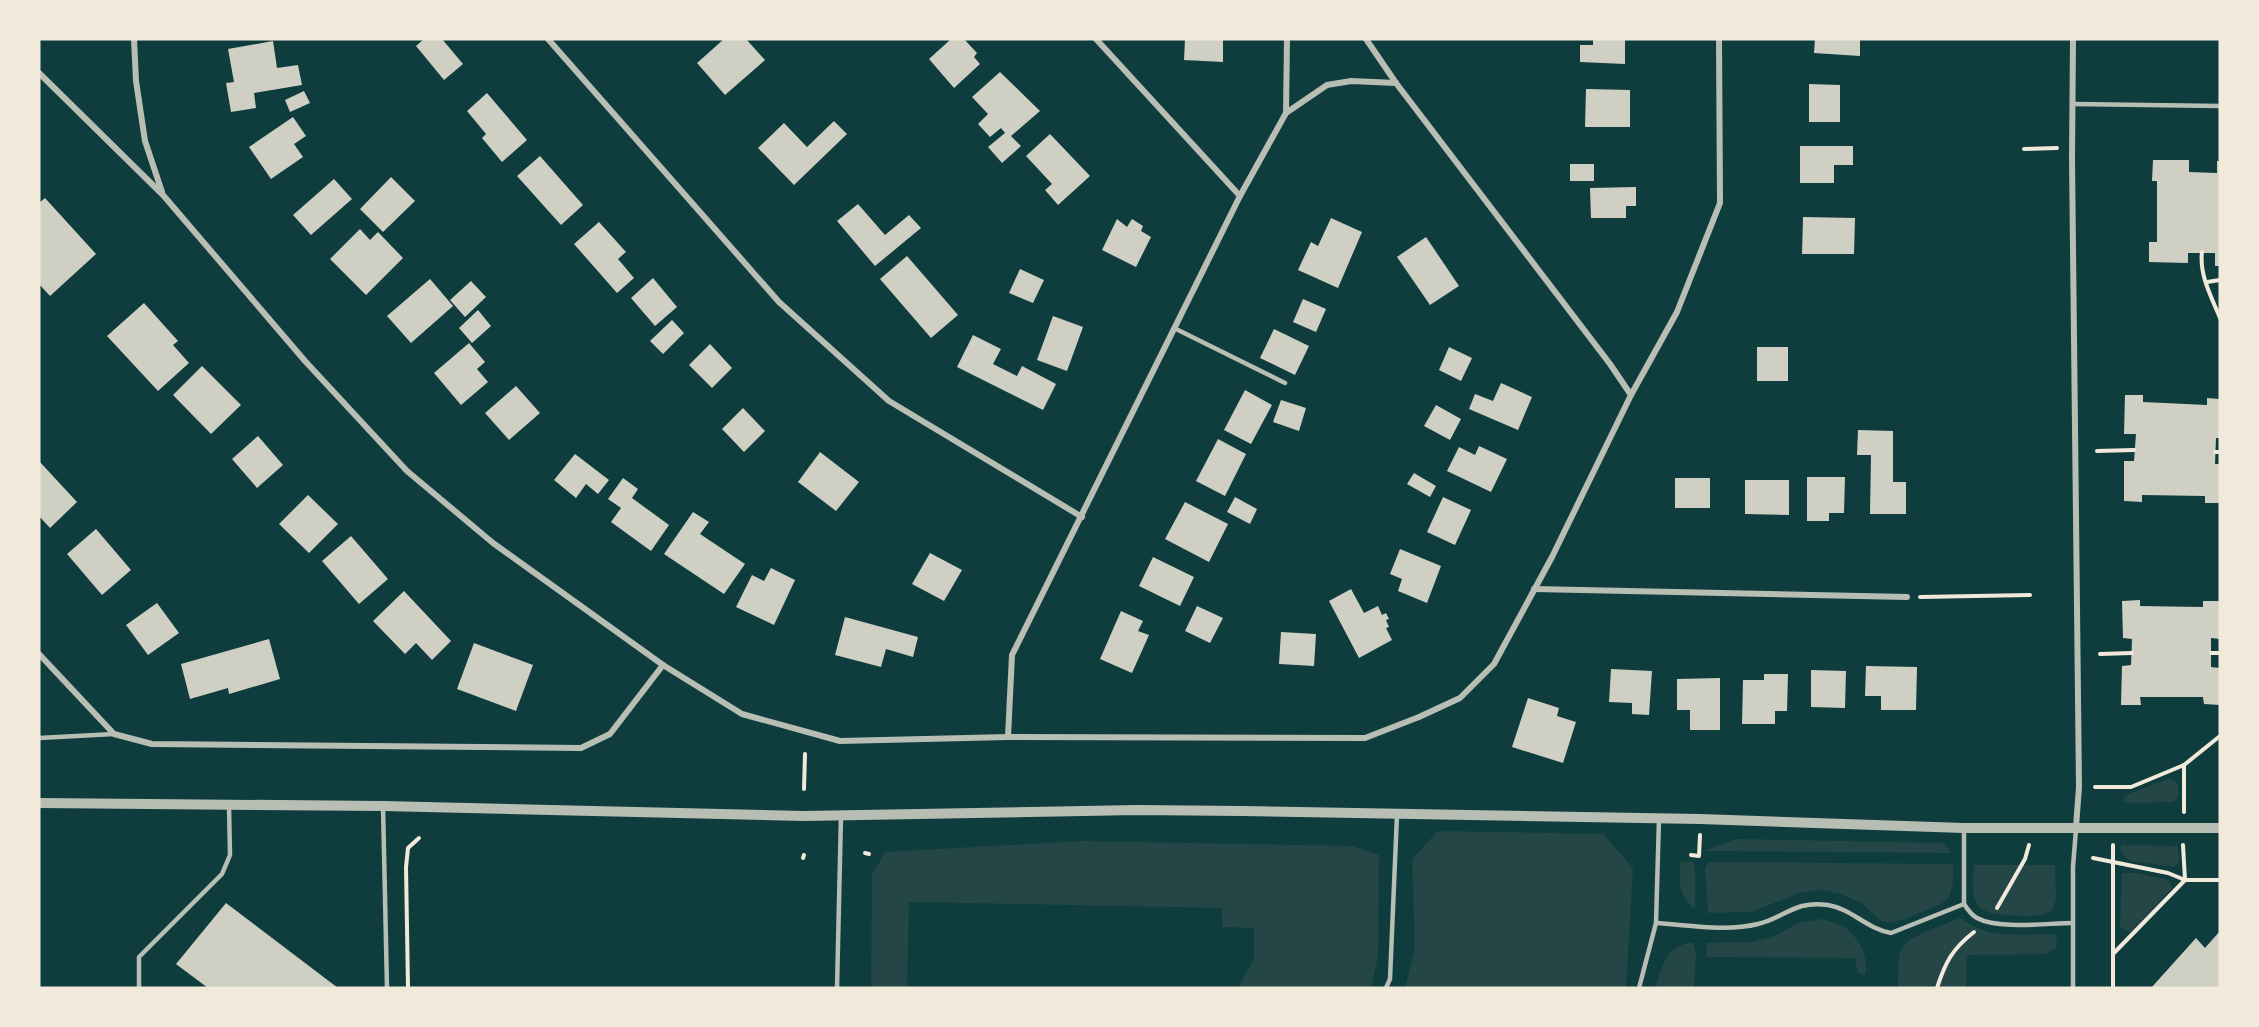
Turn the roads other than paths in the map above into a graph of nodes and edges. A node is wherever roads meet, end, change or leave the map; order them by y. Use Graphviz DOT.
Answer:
graph roads {
  1 [pos="134,39"];
  2 [pos="548,39"];
  3 [pos="1096,39"];
  4 [pos="1287,39"];
  5 [pos="1366,39"];
  6 [pos="1719,39"];
  7 [pos="2073,39"];
  8 [pos="39,73"];
  9 [pos="1396,83"];
  10 [pos="2073,104"];
  11 [pos="2220,106"];
  12 [pos="1286,113"];
  13 [pos="163,195"];
  14 [pos="1240,196"];
  15 [pos="1176,328"];
  16 [pos="1285,383"];
  17 [pos="1631,395"];
  18 [pos="1082,517"];
  19 [pos="1534,589"];
  20 [pos="1907,597"];
  21 [pos="39,654"];
  22 [pos="663,665"];
  23 [pos="114,734"];
  24 [pos="1008,737"];
  25 [pos="39,738"];
  26 [pos="39,803"];
  27 [pos="230,805"];
  28 [pos="383,806"];
  29 [pos="1397,813"];
  30 [pos="841,816"];
  31 [pos="1659,818"];
  32 [pos="2076,827"];
  33 [pos="1964,828"];
  34 [pos="2220,828"];
  35 [pos="1964,904"];
  36 [pos="1656,923"];
  37 [pos="2073,923"];
  38 [pos="139,988"];
  39 [pos="387,988"];
  40 [pos="837,988"];
  41 [pos="1386,988"];
  42 [pos="1639,988"];
  43 [pos="2073,988"];
  1 -- 13 [label="street"];
  2 -- 18 [label="street"];
  3 -- 14 [label="street"];
  4 -- 12 [label="street"];
  5 -- 9 [label="street"];
  6 -- 17 [label="street"];
  7 -- 10 [label="street"];
  8 -- 13 [label="street"];
  9 -- 12 [label="street"];
  9 -- 17 [label="street"];
  10 -- 11 [label="lane"];
  10 -- 32 [label="street"];
  12 -- 14 [label="street"];
  13 -- 22 [label="street"];
  14 -- 15 [label="street"];
  15 -- 16 [label="lane"];
  15 -- 18 [label="street"];
  17 -- 19 [label="street"];
  18 -- 24 [label="street"];
  19 -- 20 [label="street"];
  19 -- 24 [label="street"];
  21 -- 23 [label="street"];
  22 -- 23 [label="street"];
  22 -- 24 [label="street"];
  23 -- 25 [label="lane"];
  26 -- 27 [label="street"];
  27 -- 28 [label="street"];
  27 -- 38 [label="lane"];
  28 -- 30 [label="street"];
  28 -- 39 [label="lane"];
  29 -- 30 [label="street"];
  29 -- 31 [label="street"];
  29 -- 41 [label="lane"];
  30 -- 40 [label="lane"];
  31 -- 33 [label="street"];
  31 -- 36 [label="lane"];
  32 -- 33 [label="street"];
  32 -- 34 [label="street"];
  32 -- 37 [label="lane"];
  33 -- 35 [label="lane"];
  35 -- 36 [label="lane"];
  35 -- 37 [label="lane"];
  36 -- 42 [label="lane"];
  37 -- 43 [label="lane"];
}
